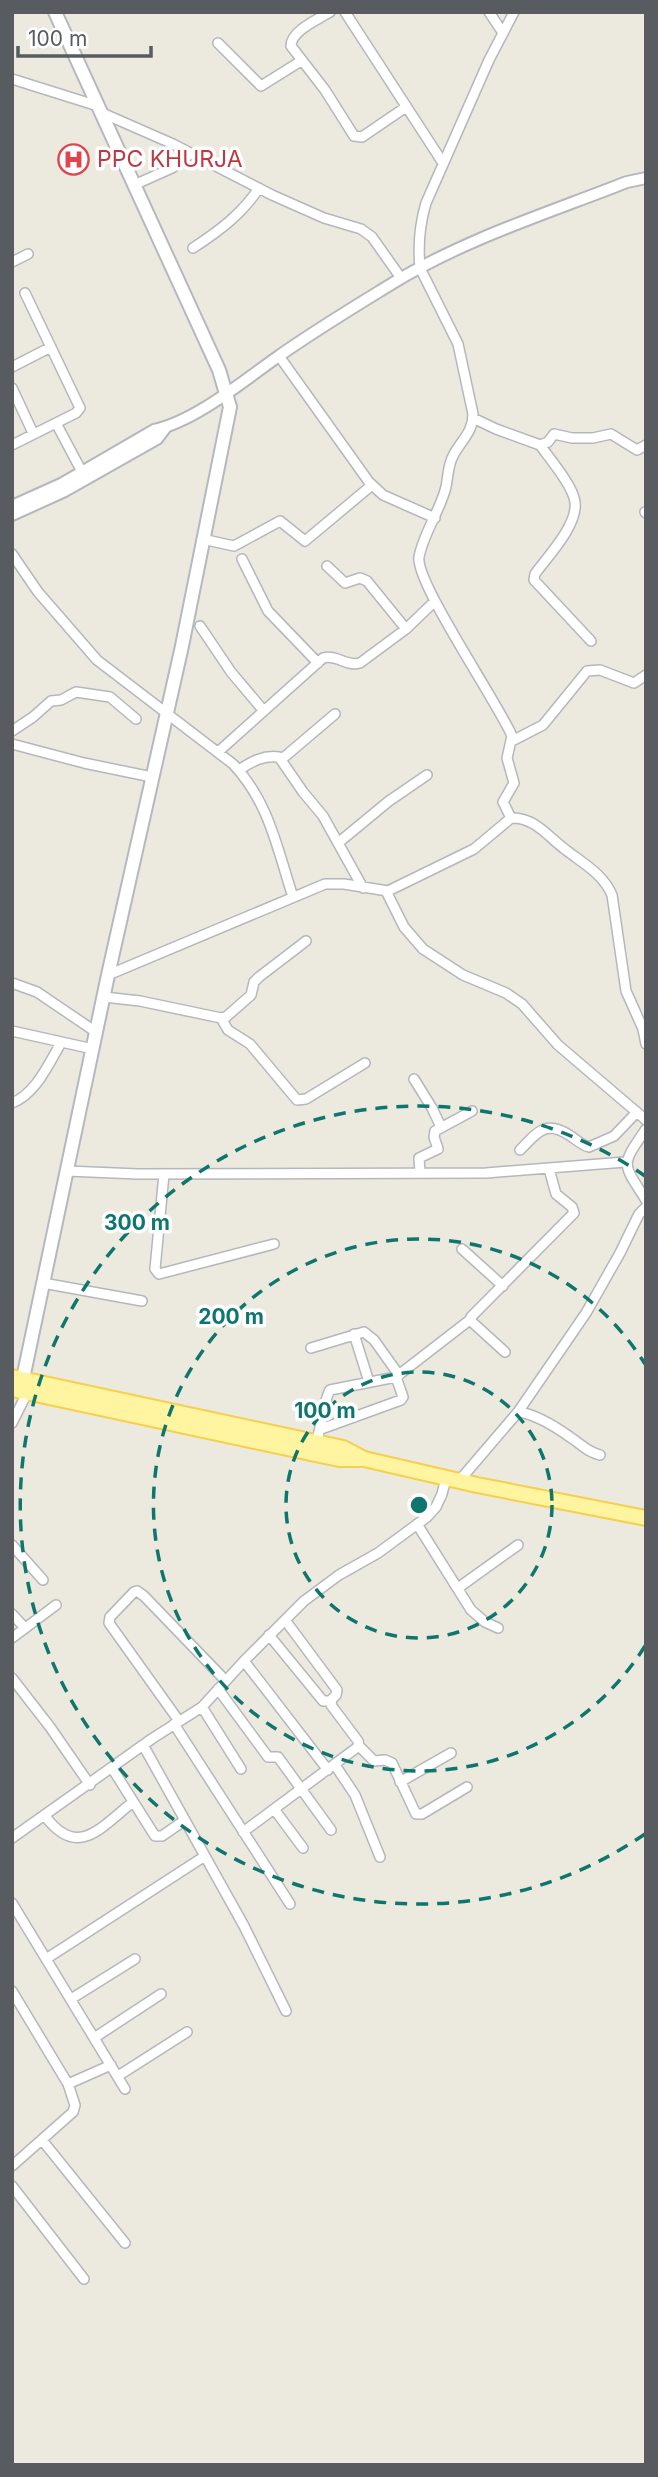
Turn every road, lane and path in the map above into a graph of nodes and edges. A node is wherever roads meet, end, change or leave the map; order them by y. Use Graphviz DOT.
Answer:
graph roads {
  1 [pos="55,12"];
  2 [pos="330,12"];
  3 [pos="345,12"];
  4 [pos="489,12"];
  5 [pos="514,12"];
  6 [pos="503,33"];
  7 [pos="218,43"];
  8 [pos="301,61"];
  9 [pos="12,79"];
  10 [pos="406,107"];
  11 [pos="99,109"];
  12 [pos="191,153"];
  13 [pos="443,163"];
  14 [pos="646,178"];
  15 [pos="134,185"];
  16 [pos="259,188"];
  17 [pos="193,248"];
  18 [pos="28,254"];
  19 [pos="12,262"];
  20 [pos="420,268"];
  21 [pos="401,278"];
  22 [pos="25,293"];
  23 [pos="51,347"];
  24 [pos="279,356"];
  25 [pos="12,367"];
  26 [pos="12,388"];
  27 [pos="226,394"];
  28 [pos="473,418"];
  29 [pos="56,422"];
  30 [pos="166,427"];
  31 [pos="33,433"];
  32 [pos="12,444"];
  33 [pos="540,445"];
  34 [pos="646,445"];
  35 [pos="82,472"];
  36 [pos="372,485"];
  37 [pos="12,506"];
  38 [pos="12,515"];
  39 [pos="436,518"];
  40 [pos="202,539"];
  41 [pos="12,554"];
  42 [pos="242,559"];
  43 [pos="327,566"];
  44 [pos="435,601"];
  45 [pos="200,626"];
  46 [pos="405,629"];
  47 [pos="591,642"];
  48 [pos="318,663"];
  49 [pos="646,675"];
  50 [pos="263,710"];
  51 [pos="167,713"];
  52 [pos="335,714"];
  53 [pos="136,719"];
  54 [pos="12,731"];
  55 [pos="512,740"];
  56 [pos="12,744"];
  57 [pos="218,752"];
  58 [pos="282,760"];
  59 [pos="239,770"];
  60 [pos="427,775"];
  61 [pos="152,777"];
  62 [pos="511,818"];
  63 [pos="338,843"];
  64 [pos="363,888"];
  65 [pos="386,891"];
  66 [pos="293,897"];
  67 [pos="306,942"];
  68 [pos="108,975"];
  69 [pos="12,983"];
  70 [pos="104,997"];
  71 [pos="221,1018"];
  72 [pos="12,1031"];
  73 [pos="96,1032"];
  74 [pos="61,1043"];
  75 [pos="646,1044"];
  76 [pos="93,1049"];
  77 [pos="365,1063"];
  78 [pos="414,1079"];
  79 [pos="12,1102"];
  80 [pos="472,1111"];
  81 [pos="637,1112"];
  82 [pos="646,1120"];
  83 [pos="441,1127"];
  84 [pos="646,1129"];
  85 [pos="520,1150"];
  86 [pos="625,1162"];
  87 [pos="549,1169"];
  88 [pos="67,1171"];
  89 [pos="420,1172"];
  90 [pos="164,1174"];
  91 [pos="643,1189"];
  92 [pos="646,1200"];
  93 [pos="646,1208"];
  94 [pos="274,1244"];
  95 [pos="462,1249"];
  96 [pos="43,1283"];
  97 [pos="503,1286"];
  98 [pos="142,1301"];
  99 [pos="471,1319"];
  100 [pos="354,1334"];
  101 [pos="311,1348"];
  102 [pos="505,1352"];
  103 [pos="398,1376"];
  104 [pos="369,1382"];
  105 [pos="19,1386"];
  106 [pos="518,1412"];
  107 [pos="12,1423"];
  108 [pos="319,1436"];
  109 [pos="600,1455"];
  110 [pos="364,1459"];
  111 [pos="452,1479"];
  112 [pos="646,1518"];
  113 [pos="417,1524"];
  114 [pos="12,1545"];
  115 [pos="519,1545"];
  116 [pos="43,1580"];
  117 [pos="458,1588"];
  118 [pos="56,1605"];
  119 [pos="12,1614"];
  120 [pos="285,1620"];
  121 [pos="26,1628"];
  122 [pos="498,1628"];
  123 [pos="269,1635"];
  124 [pos="12,1638"];
  125 [pos="244,1661"];
  126 [pos="12,1678"];
  127 [pos="222,1684"];
  128 [pos="331,1701"];
  129 [pos="202,1707"];
  130 [pos="176,1723"];
  131 [pos="148,1742"];
  132 [pos="359,1746"];
  133 [pos="451,1753"];
  134 [pos="332,1767"];
  135 [pos="112,1768"];
  136 [pos="241,1769"];
  137 [pos="400,1782"];
  138 [pos="90,1784"];
  139 [pos="467,1787"];
  140 [pos="301,1790"];
  141 [pos="133,1802"];
  142 [pos="274,1809"];
  143 [pos="45,1816"];
  144 [pos="185,1821"];
  145 [pos="331,1830"];
  146 [pos="243,1832"];
  147 [pos="12,1838"];
  148 [pos="303,1849"];
  149 [pos="205,1856"];
  150 [pos="380,1857"];
  151 [pos="12,1903"];
  152 [pos="290,1904"];
  153 [pos="46,1959"];
  154 [pos="135,1959"];
  155 [pos="12,1991"];
  156 [pos="161,1994"];
  157 [pos="71,1999"];
  158 [pos="286,2011"];
  159 [pos="187,2032"];
  160 [pos="94,2038"];
  161 [pos="111,2065"];
  162 [pos="118,2076"];
  163 [pos="68,2084"];
  164 [pos="125,2089"];
  165 [pos="43,2140"];
  166 [pos="12,2166"];
  167 [pos="12,2186"];
  168 [pos="125,2243"];
  169 [pos="84,2279"];
  1 -- 11 [label="main road"];
  2 -- 8 [label="street"];
  3 -- 10 [label="street"];
  4 -- 6 [label="street"];
  5 -- 6 [label="street"];
  6 -- 13 [label="street"];
  7 -- 8 [label="street"];
  8 -- 10 [label="street"];
  9 -- 11 [label="street"];
  10 -- 13 [label="street"];
  11 -- 12 [label="street"];
  11 -- 15 [label="main road"];
  12 -- 15 [label="street"];
  12 -- 16 [label="street"];
  13 -- 20 [label="street"];
  14 -- 20 [label="street"];
  15 -- 27 [label="main road"];
  16 -- 17 [label="street"];
  16 -- 21 [label="street"];
  18 -- 19 [label="street"];
  20 -- 21 [label="street"];
  20 -- 28 [label="street"];
  21 -- 24 [label="street"];
  22 -- 23 [label="street"];
  23 -- 25 [label="street"];
  23 -- 29 [label="street"];
  24 -- 27 [label="street"];
  24 -- 36 [label="street"];
  26 -- 31 [label="street"];
  27 -- 30 [label="street"];
  27 -- 40 [label="main road"];
  28 -- 33 [label="street"];
  28 -- 39 [label="street"];
  29 -- 31 [label="street"];
  29 -- 35 [label="street"];
  30 -- 35 [label="street"];
  30 -- 38 [label="street"];
  31 -- 32 [label="street"];
  33 -- 34 [label="street"];
  33 -- 47 [label="street"];
  35 -- 37 [label="street"];
  36 -- 39 [label="street"];
  36 -- 40 [label="street"];
  39 -- 44 [label="street"];
  40 -- 51 [label="main road"];
  41 -- 51 [label="street"];
  42 -- 48 [label="street"];
  43 -- 46 [label="street"];
  44 -- 46 [label="street"];
  44 -- 55 [label="street"];
  45 -- 50 [label="street"];
  46 -- 48 [label="street"];
  48 -- 50 [label="street"];
  49 -- 55 [label="street"];
  50 -- 57 [label="street"];
  51 -- 57 [label="street"];
  51 -- 61 [label="main road"];
  52 -- 58 [label="street"];
  53 -- 54 [label="street"];
  55 -- 62 [label="street"];
  56 -- 61 [label="street"];
  57 -- 59 [label="street"];
  58 -- 59 [label="street"];
  58 -- 63 [label="street"];
  59 -- 66 [label="street"];
  60 -- 63 [label="street"];
  61 -- 68 [label="main road"];
  62 -- 65 [label="street"];
  62 -- 75 [label="street"];
  63 -- 64 [label="street"];
  64 -- 65 [label="street"];
  64 -- 66 [label="street"];
  65 -- 81 [label="street"];
  66 -- 68 [label="street"];
  67 -- 71 [label="street"];
  68 -- 70 [label="main road"];
  69 -- 73 [label="street"];
  70 -- 71 [label="street"];
  70 -- 73 [label="main road"];
  71 -- 77 [label="street"];
  72 -- 74 [label="street"];
  73 -- 76 [label="main road"];
  74 -- 76 [label="street"];
  74 -- 79 [label="street"];
  76 -- 88 [label="main road"];
  78 -- 83 [label="street"];
  80 -- 83 [label="street"];
  81 -- 82 [label="street"];
  81 -- 85 [label="street"];
  83 -- 89 [label="street"];
  84 -- 86 [label="street"];
  86 -- 87 [label="street"];
  86 -- 91 [label="street"];
  87 -- 89 [label="street"];
  87 -- 97 [label="street"];
  88 -- 90 [label="street"];
  88 -- 96 [label="main road"];
  89 -- 90 [label="street"];
  90 -- 94 [label="street"];
  91 -- 92 [label="street"];
  93 -- 106 [label="street"];
  95 -- 97 [label="street"];
  96 -- 98 [label="street"];
  96 -- 105 [label="main road"];
  97 -- 99 [label="street"];
  99 -- 102 [label="street"];
  99 -- 103 [label="street"];
  100 -- 101 [label="street"];
  100 -- 103 [label="street"];
  100 -- 104 [label="street"];
  103 -- 104 [label="street"];
  103 -- 108 [label="street"];
  104 -- 108 [label="street"];
  105 -- 107 [label="street"];
  105 -- 108 [label="main road"];
  105 -- 110 [label="main road"];
  106 -- 109 [label="street"];
  106 -- 111 [label="street"];
  108 -- 110 [label="main road"];
  110 -- 111 [label="main road"];
  111 -- 112 [label="main road"];
  111 -- 113 [label="street"];
  113 -- 117 [label="street"];
  113 -- 120 [label="street"];
  114 -- 116 [label="street"];
  115 -- 117 [label="street"];
  117 -- 122 [label="street"];
  118 -- 121 [label="street"];
  119 -- 121 [label="street"];
  120 -- 123 [label="street"];
  120 -- 128 [label="street"];
  121 -- 124 [label="street"];
  123 -- 125 [label="street"];
  123 -- 128 [label="street"];
  125 -- 127 [label="street"];
  125 -- 134 [label="street"];
  126 -- 138 [label="street"];
  127 -- 129 [label="street"];
  127 -- 130 [label="street"];
  127 -- 140 [label="street"];
  128 -- 132 [label="street"];
  129 -- 130 [label="street"];
  129 -- 136 [label="street"];
  130 -- 131 [label="street"];
  130 -- 146 [label="street"];
  131 -- 135 [label="street"];
  131 -- 144 [label="street"];
  132 -- 134 [label="street"];
  132 -- 137 [label="street"];
  133 -- 137 [label="street"];
  134 -- 140 [label="street"];
  134 -- 150 [label="street"];
  135 -- 138 [label="street"];
  135 -- 141 [label="street"];
  137 -- 139 [label="street"];
  138 -- 143 [label="street"];
  140 -- 142 [label="street"];
  140 -- 145 [label="street"];
  141 -- 143 [label="street"];
  141 -- 144 [label="street"];
  142 -- 146 [label="street"];
  142 -- 148 [label="street"];
  143 -- 147 [label="street"];
  144 -- 149 [label="street"];
  146 -- 152 [label="street"];
  149 -- 153 [label="street"];
  149 -- 158 [label="street"];
  151 -- 153 [label="street"];
  153 -- 157 [label="street"];
  154 -- 157 [label="street"];
  155 -- 163 [label="street"];
  156 -- 160 [label="street"];
  157 -- 160 [label="street"];
  159 -- 162 [label="street"];
  160 -- 161 [label="street"];
  161 -- 162 [label="street"];
  161 -- 163 [label="street"];
  162 -- 164 [label="street"];
  163 -- 165 [label="street"];
  165 -- 166 [label="street"];
  165 -- 168 [label="street"];
  167 -- 169 [label="street"];
}
